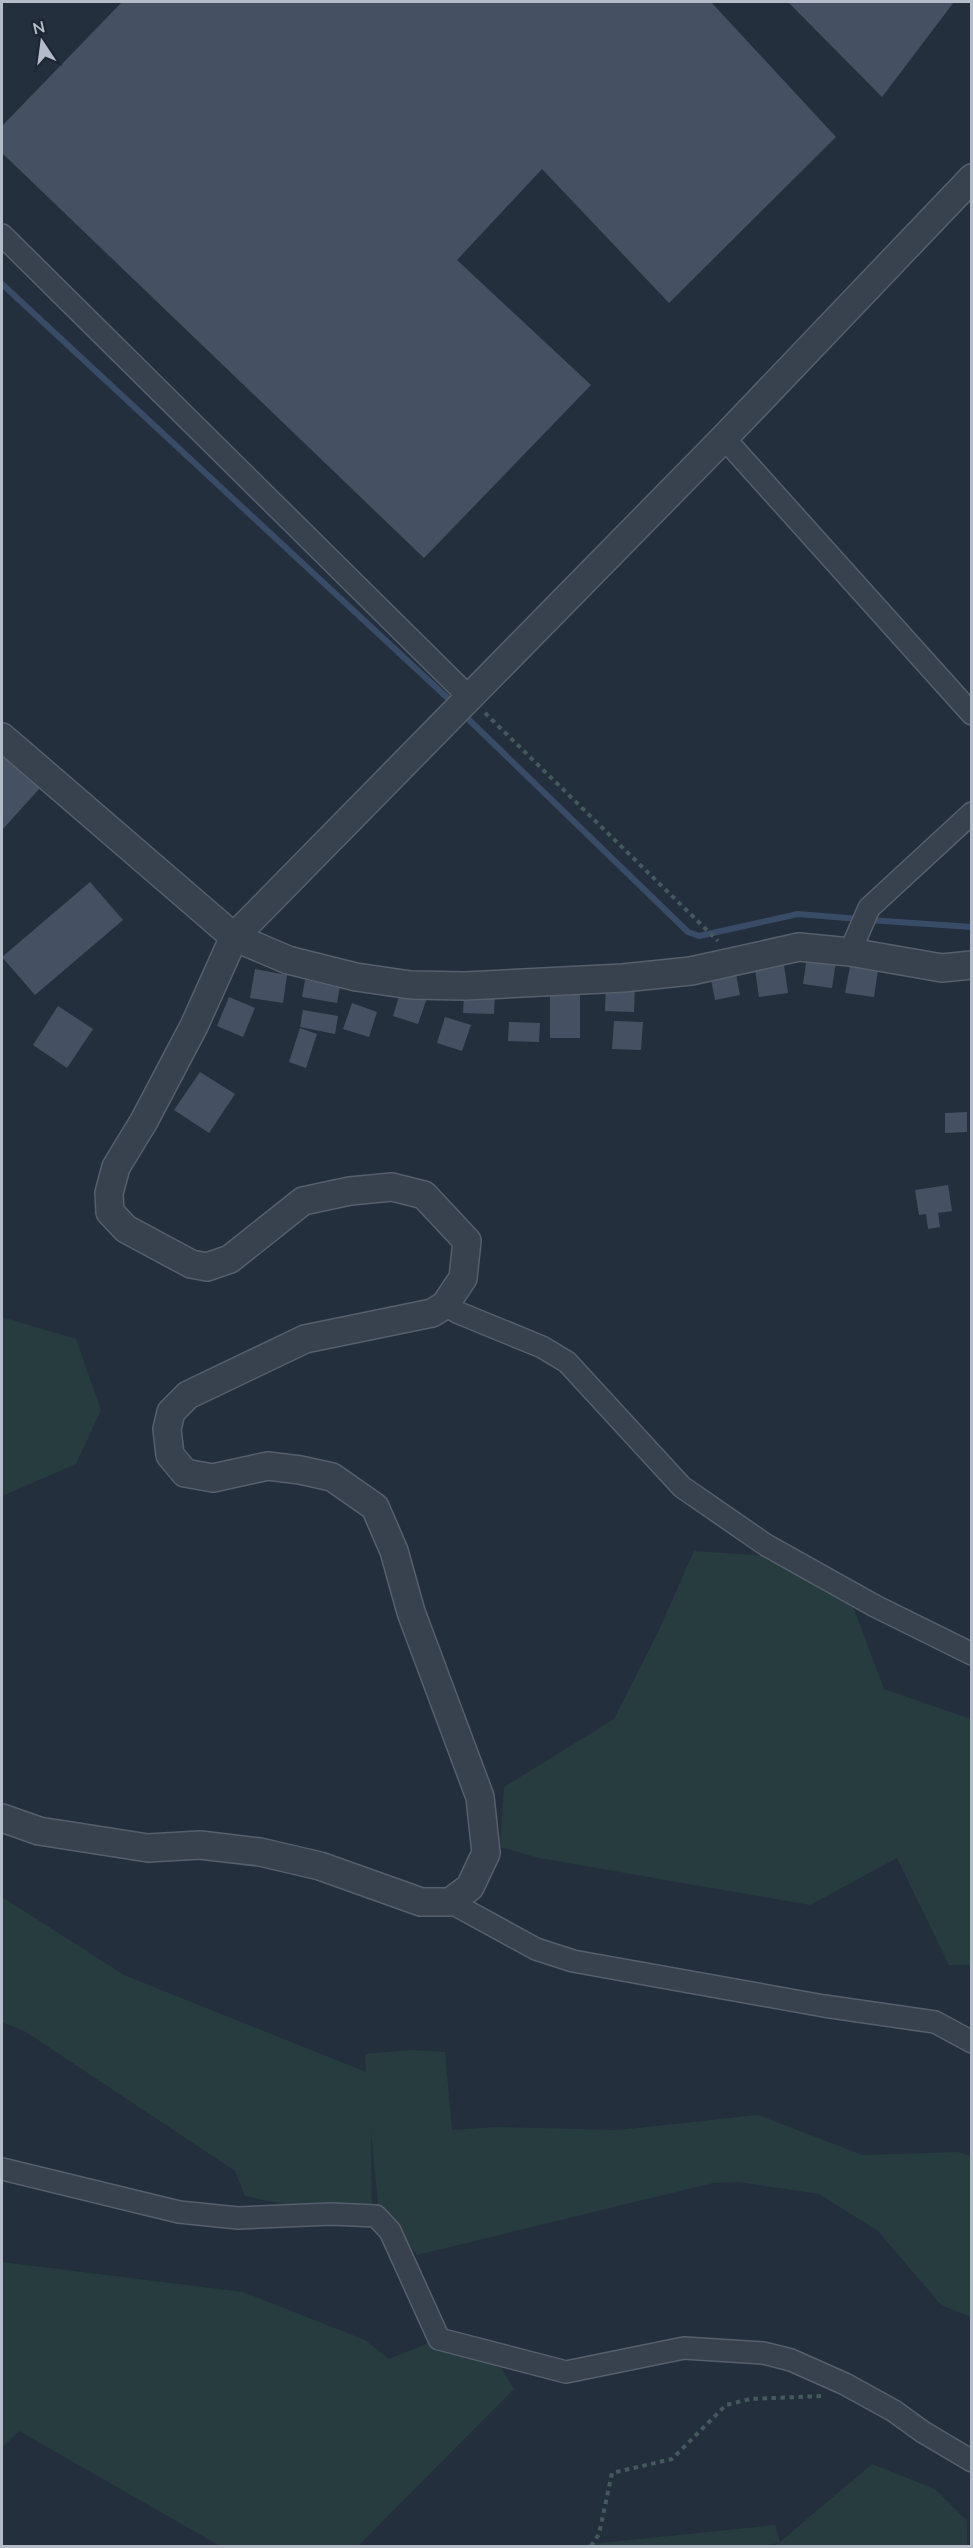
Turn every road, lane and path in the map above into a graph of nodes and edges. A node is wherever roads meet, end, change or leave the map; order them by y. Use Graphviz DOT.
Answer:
graph roads {
  1 [pos="972,178"];
  2 [pos="2,235"];
  3 [pos="724,438"];
  4 [pos="469,699"];
  5 [pos="972,714"];
  6 [pos="2,737"];
  7 [pos="972,813"];
  8 [pos="234,937"];
  9 [pos="714,937"];
  10 [pos="853,946"];
  11 [pos="972,965"];
  12 [pos="445,1305"];
  13 [pos="972,1654"];
  14 [pos="2,1818"];
  15 [pos="450,1902"];
  16 [pos="972,2042"];
  17 [pos="2,2169"];
  18 [pos="823,2396"];
  19 [pos="972,2461"];
  20 [pos="591,2547"];
  1 -- 3 [label="street"];
  2 -- 4 [label="street"];
  3 -- 4 [label="street"];
  3 -- 5 [label="street"];
  4 -- 8 [label="street"];
  4 -- 9 [label="path"];
  6 -- 8 [label="street"];
  7 -- 10 [label="street"];
  8 -- 10 [label="street"];
  8 -- 12 [label="street"];
  10 -- 11 [label="street"];
  12 -- 13 [label="street"];
  12 -- 15 [label="street"];
  14 -- 15 [label="street"];
  15 -- 16 [label="street"];
  17 -- 19 [label="street"];
  18 -- 20 [label="path"];
}
